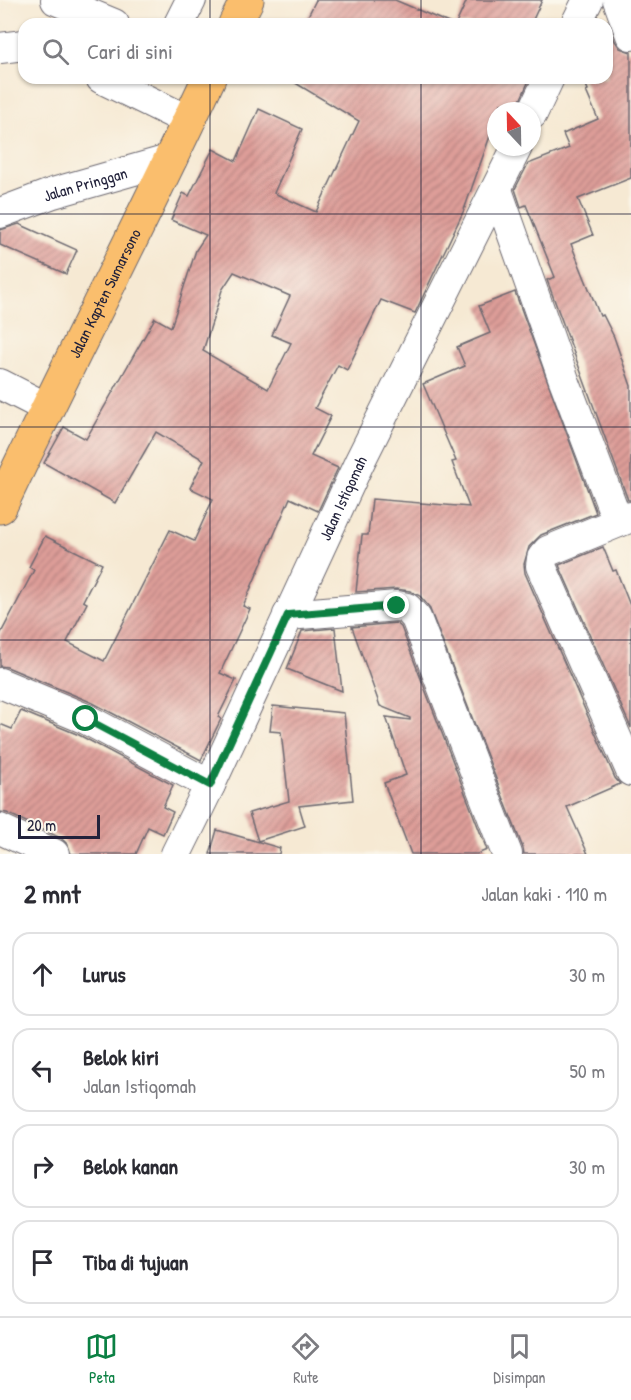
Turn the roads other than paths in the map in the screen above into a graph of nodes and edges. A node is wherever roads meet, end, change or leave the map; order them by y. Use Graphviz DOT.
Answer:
graph roads {
  1 [pos="56,0"];
  2 [pos="191,0"];
  3 [pos="247,0"];
  4 [pos="588,0"];
  5 [pos="100,18"];
  6 [pos="182,18"];
  7 [pos="238,18"];
  8 [pos="579,18"];
  9 [pos="18,46"];
  10 [pos="0,48"];
  11 [pos="206,84"];
  12 [pos="546,84"];
  13 [pos="143,87"];
  14 [pos="538,102"];
  15 [pos="189,121"];
  16 [pos="513,156"];
  17 [pos="172,159"];
  18 [pos="497,190"];
  19 [pos="0,213"];
  20 [pos="0,384"];
  21 [pos="47,408"];
  22 [pos="0,507"];
  23 [pos="624,520"];
  24 [pos="288,615"];
  25 [pos="0,683"];
  26 [pos="631,771"];
  27 [pos="210,785"];
  28 [pos="0,829"];
  29 [pos="54,854"];
  30 [pos="176,854"];
  31 [pos="507,854"];
  1 -- 5 [label="street"];
  2 -- 6 [label="street"];
  3 -- 7 [label="highway"];
  4 -- 8 [label="street"];
  9 -- 10 [label="street"];
  11 -- 15 [label="highway, Jalan Kapten Sumarsono"];
  12 -- 14 [label="street"];
  13 -- 15 [label="street"];
  15 -- 17 [label="highway, Jalan Kapten Sumarsono"];
  16 -- 18 [label="street, Jalan Istiqomah"];
  17 -- 19 [label="street, Jalan Pringgan"];
  17 -- 21 [label="highway, Jalan Kapten Sumarsono"];
  18 -- 23 [label="street"];
  18 -- 24 [label="street, Jalan Istiqomah"];
  20 -- 21 [label="street"];
  21 -- 22 [label="highway, Jalan Kapten Sumarsono"];
  23 -- 26 [label="street"];
  24 -- 27 [label="street, Jalan Istiqomah"];
  24 -- 31 [label="street"];
  25 -- 27 [label="street"];
  27 -- 30 [label="street, Jalan Istiqomah"];
  28 -- 29 [label="street"];
}
